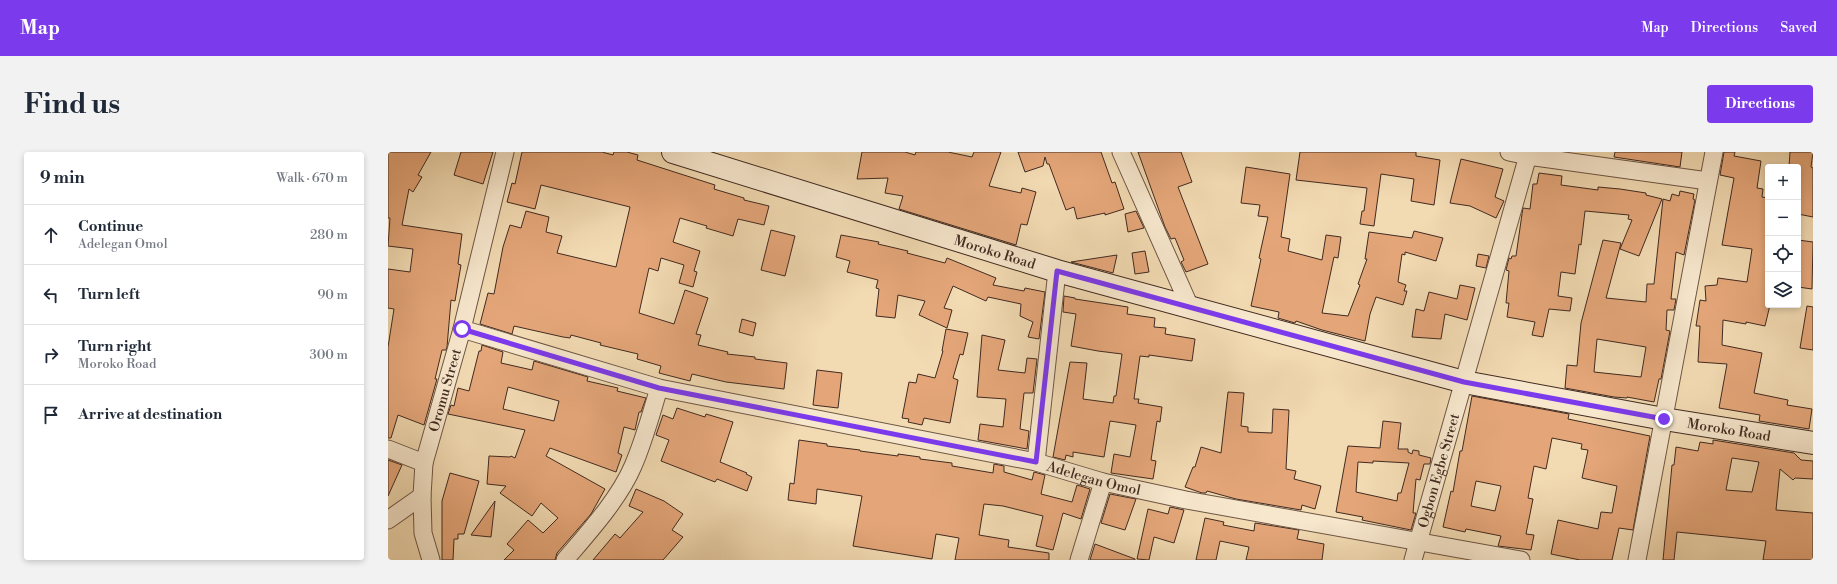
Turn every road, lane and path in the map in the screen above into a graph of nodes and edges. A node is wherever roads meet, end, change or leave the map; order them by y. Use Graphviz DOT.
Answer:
graph roads {
  1 [pos="505,152"];
  2 [pos="673,152"];
  3 [pos="1121,152"];
  4 [pos="1509,152"];
  5 [pos="1714,152"];
  6 [pos="1528,154"];
  7 [pos="1708,181"];
  8 [pos="1057,271"];
  9 [pos="1190,307"];
  10 [pos="462,329"];
  11 [pos="1464,382"];
  12 [pos="659,388"];
  13 [pos="1664,419"];
  14 [pos="1813,443"];
  15 [pos="388,449"];
  16 [pos="1036,462"];
  17 [pos="424,463"];
  18 [pos="1103,482"];
  19 [pos="422,496"];
  20 [pos="388,520"];
  21 [pos="1418,542"];
  22 [pos="431,560"];
  23 [pos="565,560"];
  24 [pos="1079,560"];
  25 [pos="1413,560"];
  26 [pos="1521,560"];
  27 [pos="1637,560"];
  1 -- 10 [label="street, Oromu Street"];
  2 -- 8 [label="street, Moroko Road"];
  3 -- 9 [label="street"];
  4 -- 6 [label="street"];
  5 -- 7 [label="street"];
  6 -- 7 [label="street"];
  6 -- 11 [label="street, Ogbon Egbe Street"];
  7 -- 13 [label="street"];
  8 -- 9 [label="street, Moroko Road"];
  8 -- 16 [label="street"];
  9 -- 11 [label="street, Moroko Road"];
  10 -- 12 [label="street, Adelegan Omol"];
  10 -- 17 [label="street, Oromu Street"];
  11 -- 13 [label="street, Moroko Road"];
  11 -- 21 [label="street, Ogbon Egbe Street"];
  12 -- 16 [label="street, Adelegan Omol"];
  12 -- 23 [label="street"];
  13 -- 14 [label="street, Moroko Road"];
  13 -- 27 [label="street"];
  15 -- 17 [label="street"];
  16 -- 18 [label="street, Adelegan Omol"];
  17 -- 19 [label="street, Oromu Street"];
  18 -- 21 [label="street, Adelegan Omol"];
  18 -- 24 [label="street"];
  19 -- 20 [label="street"];
  19 -- 22 [label="street, Oromu Street"];
  21 -- 25 [label="street, Ogbon Egbe Street"];
  21 -- 26 [label="street, Adelegan Omol"];
}
